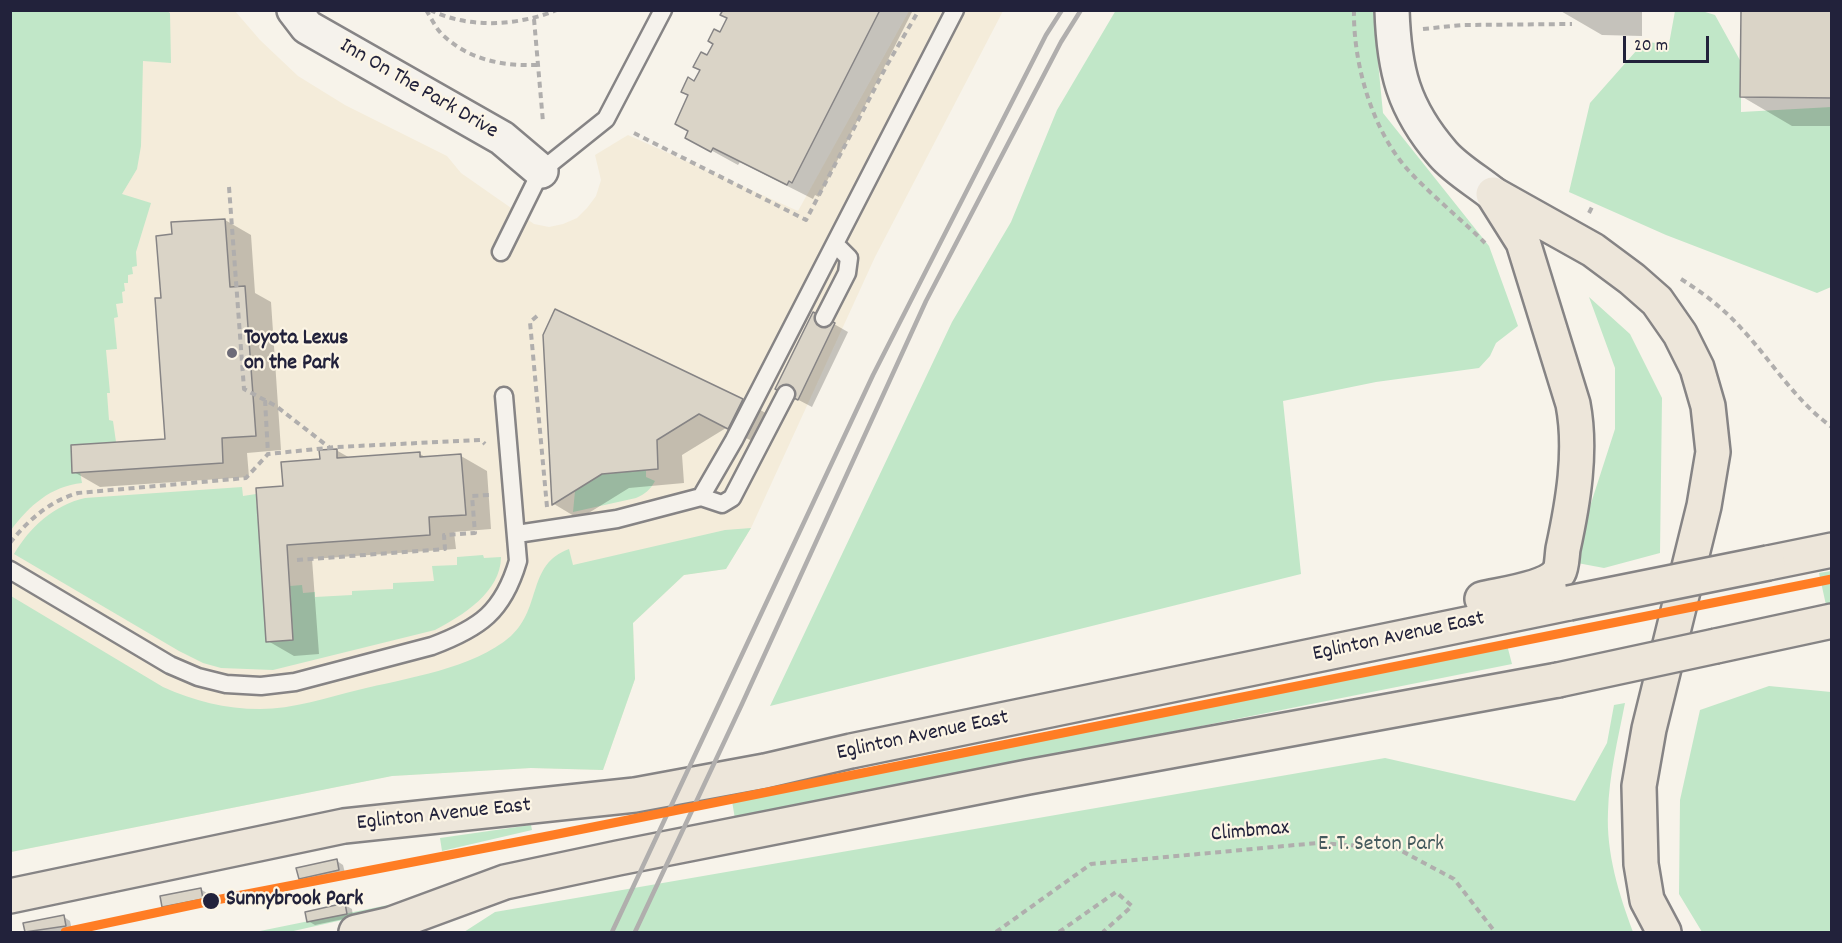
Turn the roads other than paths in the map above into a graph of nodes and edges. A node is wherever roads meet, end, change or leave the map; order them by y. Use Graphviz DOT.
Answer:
graph roads {
  1 [pos="294,10"];
  2 [pos="663,10"];
  3 [pos="955,10"];
  4 [pos="1392,22"];
  5 [pos="542,171"];
  6 [pos="1493,194"];
  7 [pos="835,244"];
  8 [pos="501,252"];
  9 [pos="825,318"];
  10 [pos="786,394"];
  11 [pos="504,396"];
  12 [pos="701,497"];
  13 [pos="517,534"];
  14 [pos="1832,550"];
  15 [pos="10,570"];
  16 [pos="1832,621"];
  17 [pos="1199,680"];
  18 [pos="10,896"];
  19 [pos="356,933"];
  20 [pos="1664,933"];
  1 -- 5 [label="street, Inn On The Park Drive"];
  2 -- 5 [label="lane"];
  3 -- 7 [label="lane"];
  4 -- 6 [label="street"];
  5 -- 8 [label="lane"];
  6 -- 17 [label="main road"];
  6 -- 20 [label="main road"];
  7 -- 9 [label="lane"];
  7 -- 12 [label="lane"];
  10 -- 12 [label="lane"];
  11 -- 13 [label="lane"];
  12 -- 13 [label="lane"];
  13 -- 15 [label="lane"];
  14 -- 17 [label="main road, Eglinton Avenue East, bridge"];
  16 -- 19 [label="main road, bridge"];
  17 -- 18 [label="main road, Eglinton Avenue East"];
}
